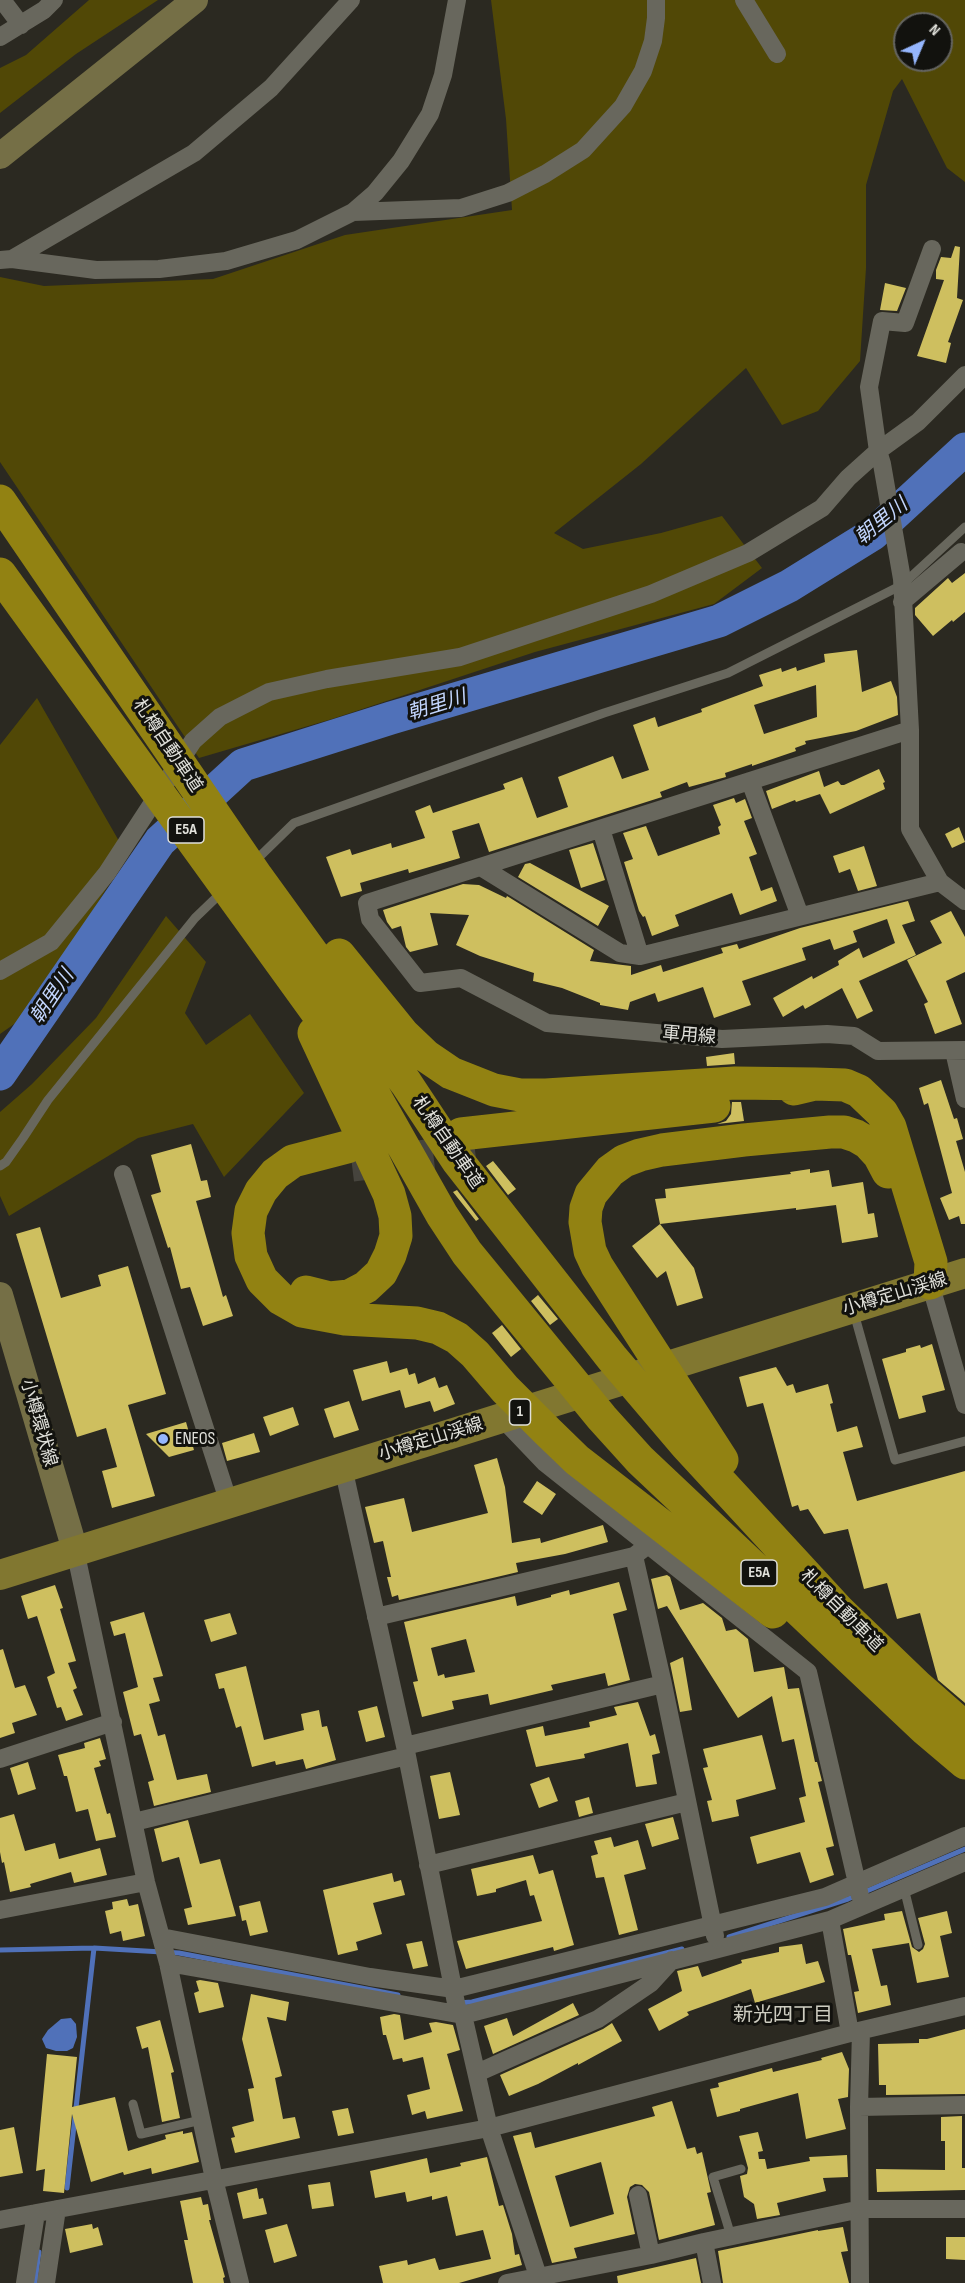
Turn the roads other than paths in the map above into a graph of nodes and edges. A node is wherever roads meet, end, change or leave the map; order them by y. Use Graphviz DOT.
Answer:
graph roads {
  1 [pos="2,0"];
  2 [pos="54,0"];
  3 [pos="195,0"];
  4 [pos="351,0"];
  5 [pos="457,0"];
  6 [pos="656,0"];
  7 [pos="744,0"];
  8 [pos="21,25"];
  9 [pos="0,37"];
  10 [pos="777,54"];
  11 [pos="0,156"];
  12 [pos="353,212"];
  13 [pos="932,249"];
  14 [pos="6,260"];
  15 [pos="965,375"];
  16 [pos="880,458"];
  17 [pos="0,501"];
  18 [pos="965,527"];
  19 [pos="961,552"];
  20 [pos="8,584"];
  21 [pos="902,589"];
  22 [pos="910,730"];
  23 [pos="750,781"];
  24 [pos="601,829"];
  25 [pos="481,867"];
  26 [pos="245,871"];
  27 [pos="237,879"];
  28 [pos="940,882"];
  29 [pos="965,901"];
  30 [pos="800,916"];
  31 [pos="640,956"];
  32 [pos="0,971"];
  33 [pos="959,1051"];
  34 [pos="369,1057"];
  35 [pos="815,1084"];
  36 [pos="965,1099"];
  37 [pos="0,1166"];
  38 [pos="888,1172"];
  39 [pos="123,1174"];
  40 [pos="965,1273"];
  41 [pos="930,1283"];
  42 [pos="853,1307"];
  43 [pos="2,1310"];
  44 [pos="503,1404"];
  45 [pos="965,1405"];
  46 [pos="965,1441"];
  47 [pos="343,1467"];
  48 [pos="229,1503"];
  49 [pos="75,1550"];
  50 [pos="641,1550"];
  51 [pos="0,1575"];
  52 [pos="376,1617"];
  53 [pos="663,1684"];
  54 [pos="917,1686"];
  55 [pos="113,1722"];
  56 [pos="965,1728"];
  57 [pos="927,1730"];
  58 [pos="406,1751"];
  59 [pos="0,1759"];
  60 [pos="965,1763"];
  61 [pos="687,1802"];
  62 [pos="134,1822"];
  63 [pos="965,1836"];
  64 [pos="965,1862"];
  65 [pos="428,1865"];
  66 [pos="146,1882"];
  67 [pos="904,1888"];
  68 [pos="860,1895"];
  69 [pos="1,1907"];
  70 [pos="830,1920"];
  71 [pos="715,1937"];
  72 [pos="918,1945"];
  73 [pos="165,1951"];
  74 [pos="672,1960"];
  75 [pos="291,1973"];
  76 [pos="457,2002"];
  77 [pos="965,2006"];
  78 [pos="855,2032"];
  79 [pos="477,2073"];
  80 [pos="133,2104"];
  81 [pos="965,2105"];
  82 [pos="859,2107"];
  83 [pos="201,2120"];
  84 [pos="489,2128"];
  85 [pos="741,2169"];
  86 [pos="214,2180"];
  87 [pos="638,2195"];
  88 [pos="965,2208"];
  89 [pos="57,2209"];
  90 [pos="861,2209"];
  91 [pos="36,2213"];
  92 [pos="0,2220"];
  93 [pos="731,2236"];
  94 [pos="704,2242"];
  95 [pos="651,2255"];
  96 [pos="538,2276"];
  97 [pos="25,2283"];
  98 [pos="46,2283"];
  99 [pos="240,2283"];
  100 [pos="507,2283"];
  101 [pos="711,2283"];
  102 [pos="860,2283"];
  1 -- 8 [label="street"];
  2 -- 8 [label="street"];
  3 -- 11 [label="street"];
  4 -- 14 [label="street"];
  5 -- 12 [label="street"];
  6 -- 12 [label="street"];
  7 -- 10 [label="street"];
  8 -- 9 [label="street"];
  12 -- 14 [label="street"];
  13 -- 16 [label="street"];
  15 -- 16 [label="street"];
  16 -- 21 [label="street"];
  16 -- 32 [label="street"];
  17 -- 34 [label="highway, 札樽自動車道"];
  18 -- 21 [label="lane"];
  19 -- 21 [label="street"];
  20 -- 34 [label="highway, 札樽自動車道 / E5A"];
  21 -- 22 [label="street"];
  21 -- 26 [label="lane"];
  22 -- 23 [label="street"];
  22 -- 28 [label="street"];
  23 -- 24 [label="street"];
  23 -- 30 [label="street"];
  24 -- 25 [label="street"];
  24 -- 31 [label="street"];
  25 -- 31 [label="street"];
  25 -- 33 [label="street, 軍用線"];
  27 -- 37 [label="lane"];
  28 -- 29 [label="street"];
  28 -- 30 [label="street"];
  30 -- 31 [label="street"];
  33 -- 36 [label="street"];
  34 -- 35 [label="highway"];
  34 -- 44 [label="highway"];
  34 -- 54 [label="highway, 札樽自動車道 / E5A"];
  34 -- 57 [label="highway, 札樽自動車道 / E5A"];
  35 -- 38 [label="highway"];
  35 -- 41 [label="highway"];
  38 -- 41 [label="highway"];
  38 -- 54 [label="highway"];
  39 -- 48 [label="street"];
  40 -- 41 [label="main road, 小樽定山渓線 / 1"];
  41 -- 42 [label="main road, 小樽定山渓線 / 1"];
  41 -- 45 [label="street"];
  42 -- 44 [label="main road, 小樽定山渓線 / 1"];
  42 -- 46 [label="lane"];
  43 -- 49 [label="street, 小樽環状線"];
  44 -- 47 [label="main road, 小樽定山渓線 / 1"];
  44 -- 50 [label="street"];
  44 -- 57 [label="highway"];
  47 -- 48 [label="main road, 小樽定山渓線 / 1"];
  47 -- 52 [label="street"];
  48 -- 49 [label="main road, 小樽定山渓線 / 1"];
  49 -- 51 [label="main road, 小樽定山渓線 / 1"];
  49 -- 55 [label="street"];
  50 -- 52 [label="street"];
  50 -- 53 [label="street"];
  50 -- 68 [label="street"];
  52 -- 58 [label="street"];
  53 -- 58 [label="street"];
  53 -- 61 [label="street"];
  54 -- 56 [label="highway, 札樽自動車道 / E5A"];
  55 -- 59 [label="street"];
  55 -- 62 [label="street"];
  57 -- 60 [label="highway, 札樽自動車道 / E5A"];
  58 -- 62 [label="street"];
  58 -- 65 [label="street"];
  61 -- 65 [label="street"];
  61 -- 71 [label="street"];
  62 -- 66 [label="street"];
  63 -- 68 [label="street"];
  64 -- 67 [label="street"];
  65 -- 76 [label="street"];
  66 -- 69 [label="street"];
  66 -- 73 [label="street"];
  67 -- 68 [label="street"];
  67 -- 72 [label="lane"];
  68 -- 70 [label="street"];
  68 -- 71 [label="street"];
  70 -- 71 [label="street"];
  70 -- 78 [label="street"];
  71 -- 74 [label="street"];
  71 -- 76 [label="street"];
  73 -- 75 [label="street"];
  73 -- 75 [label="street"];
  73 -- 83 [label="street"];
  74 -- 76 [label="street"];
  74 -- 79 [label="street"];
  75 -- 76 [label="street"];
  75 -- 76 [label="street"];
  76 -- 79 [label="street"];
  77 -- 78 [label="street"];
  78 -- 82 [label="street"];
  78 -- 84 [label="street"];
  79 -- 84 [label="street"];
  80 -- 83 [label="lane"];
  81 -- 82 [label="street"];
  82 -- 90 [label="street"];
  83 -- 86 [label="street"];
  84 -- 86 [label="street"];
  84 -- 96 [label="street"];
  85 -- 93 [label="lane"];
  86 -- 89 [label="street"];
  86 -- 99 [label="street"];
  87 -- 95 [label="street"];
  88 -- 90 [label="street"];
  89 -- 91 [label="street"];
  89 -- 98 [label="street"];
  90 -- 93 [label="street"];
  90 -- 102 [label="street"];
  91 -- 92 [label="street"];
  91 -- 97 [label="street"];
  93 -- 94 [label="street"];
  94 -- 95 [label="street"];
  94 -- 101 [label="street"];
  95 -- 96 [label="street"];
  96 -- 100 [label="street"];
}
